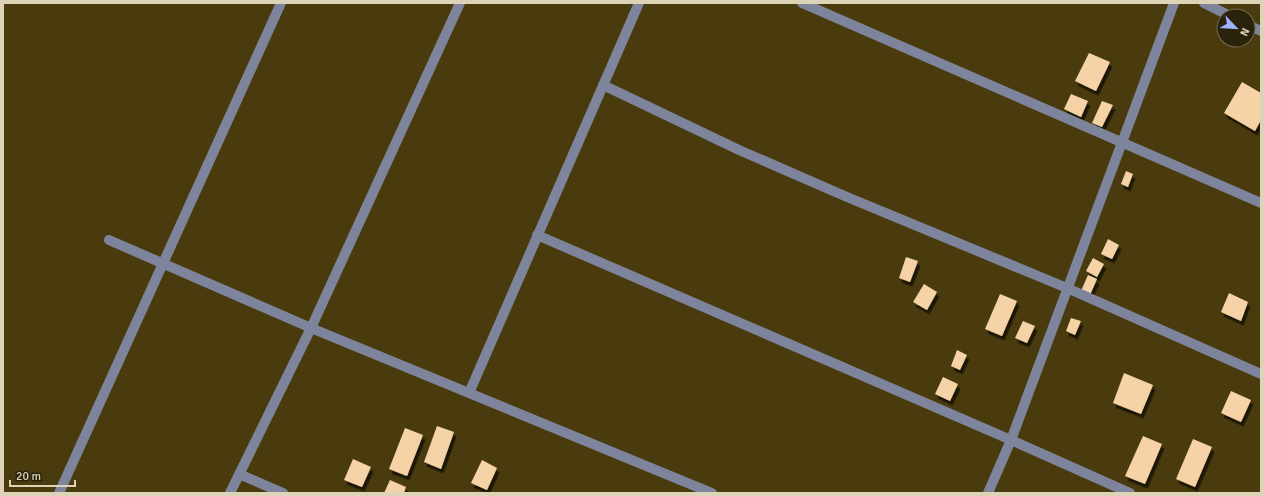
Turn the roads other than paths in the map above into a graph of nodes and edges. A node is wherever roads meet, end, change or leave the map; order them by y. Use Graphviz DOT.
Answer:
graph roads {
  1 [pos="281,3"];
  2 [pos="460,3"];
  3 [pos="639,3"];
  4 [pos="802,3"];
  5 [pos="1174,3"];
  6 [pos="1204,3"];
  7 [pos="1216,9"];
  8 [pos="603,85"];
  9 [pos="1121,142"];
  10 [pos="1261,203"];
  11 [pos="537,235"];
  12 [pos="108,240"];
  13 [pos="163,263"];
  14 [pos="1067,288"];
  15 [pos="311,328"];
  16 [pos="1261,374"];
  17 [pos="469,392"];
  18 [pos="1011,440"];
  19 [pos="239,474"];
  20 [pos="59,493"];
  21 [pos="230,493"];
  22 [pos="283,493"];
  23 [pos="712,493"];
  24 [pos="988,493"];
  25 [pos="1130,493"];
  1 -- 13 [label="street"];
  2 -- 15 [label="street"];
  3 -- 8 [label="street"];
  4 -- 9 [label="street"];
  5 -- 9 [label="street"];
  6 -- 7 [label="street"];
  8 -- 11 [label="street"];
  8 -- 14 [label="street"];
  9 -- 10 [label="street"];
  9 -- 14 [label="street"];
  11 -- 17 [label="street"];
  11 -- 18 [label="street"];
  12 -- 13 [label="street"];
  13 -- 15 [label="street"];
  13 -- 20 [label="street"];
  14 -- 16 [label="street"];
  14 -- 18 [label="street"];
  15 -- 17 [label="street"];
  15 -- 19 [label="street"];
  17 -- 23 [label="street"];
  18 -- 24 [label="street"];
  18 -- 25 [label="street"];
  19 -- 21 [label="street"];
  19 -- 22 [label="street"];
}
